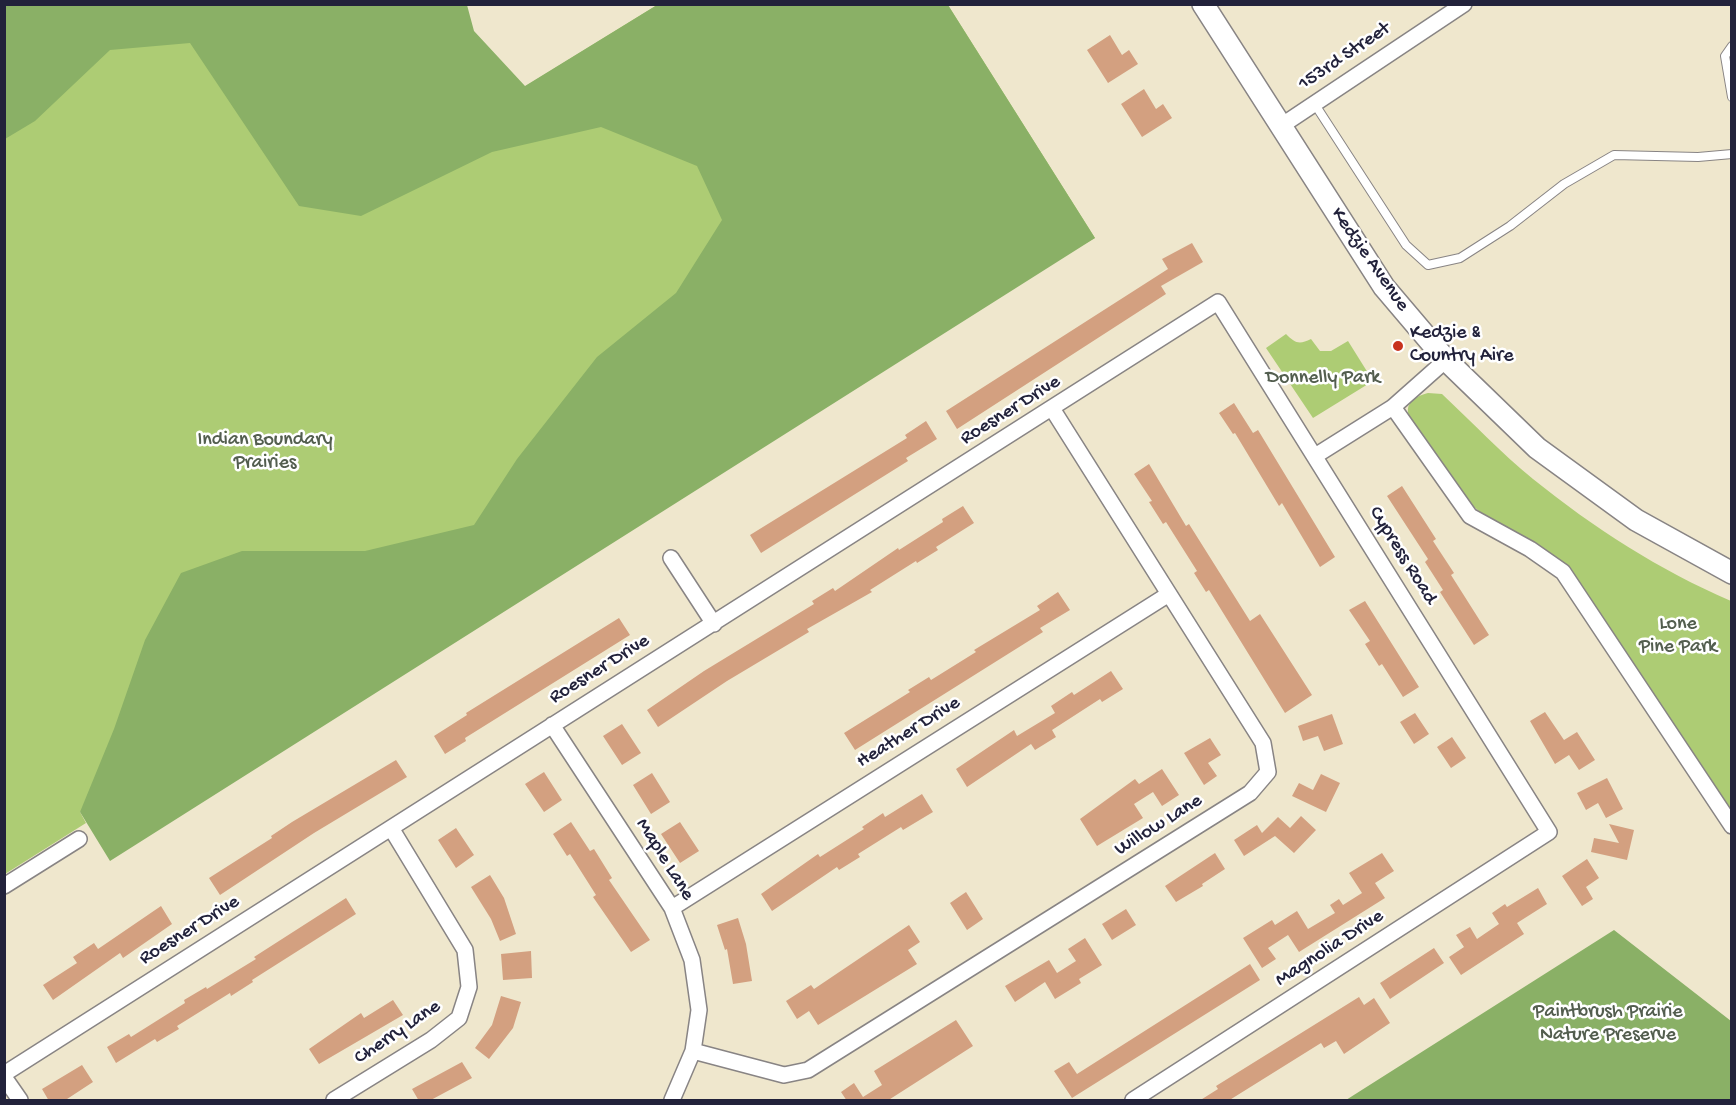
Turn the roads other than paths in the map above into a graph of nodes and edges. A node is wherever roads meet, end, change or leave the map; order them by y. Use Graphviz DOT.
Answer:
graph roads {
  1 [pos="1203,4"];
  2 [pos="1464,4"];
  3 [pos="1731,46"];
  4 [pos="1731,97"];
  5 [pos="1314,103"];
  6 [pos="1281,126"];
  7 [pos="1731,154"];
  8 [pos="1218,303"];
  9 [pos="1446,360"];
  10 [pos="1393,407"];
  11 [pos="1053,410"];
  12 [pos="1315,456"];
  13 [pos="671,558"];
  14 [pos="1731,573"];
  15 [pos="1169,594"];
  16 [pos="714,624"];
  17 [pos="552,725"];
  18 [pos="1731,826"];
  19 [pos="391,828"];
  20 [pos="1549,832"];
  21 [pos="79,839"];
  22 [pos="4,886"];
  23 [pos="672,908"];
  24 [pos="693,1051"];
  25 [pos="4,1075"];
  26 [pos="20,1101"];
  27 [pos="334,1101"];
  28 [pos="672,1101"];
  29 [pos="1133,1101"];
  1 -- 6 [label="main road, Kedzie Avenue"];
  2 -- 5 [label="street, 153rd Street"];
  3 -- 4 [label="lane"];
  5 -- 6 [label="street, 153rd Street"];
  5 -- 7 [label="lane"];
  6 -- 9 [label="main road, Kedzie Avenue"];
  8 -- 11 [label="street, Roesner Drive"];
  8 -- 12 [label="street, Cypress Road"];
  9 -- 10 [label="street"];
  9 -- 14 [label="main road, Kedzie Avenue"];
  10 -- 12 [label="street"];
  10 -- 18 [label="street"];
  11 -- 15 [label="street, Willow Lane"];
  11 -- 16 [label="street, Roesner Drive"];
  12 -- 20 [label="street, Cypress Road"];
  13 -- 16 [label="street"];
  15 -- 23 [label="street, Heather Drive"];
  15 -- 24 [label="street, Willow Lane"];
  16 -- 17 [label="street, Roesner Drive"];
  17 -- 19 [label="street, Roesner Drive"];
  17 -- 23 [label="street, Maple Lane"];
  19 -- 25 [label="street, Roesner Drive"];
  19 -- 27 [label="street, Cherry Lane"];
  20 -- 29 [label="street, Magnolia Drive"];
  21 -- 22 [label="street"];
  23 -- 24 [label="street, Maple Lane"];
  24 -- 28 [label="street, Maple Lane"];
  25 -- 26 [label="street"];
}
